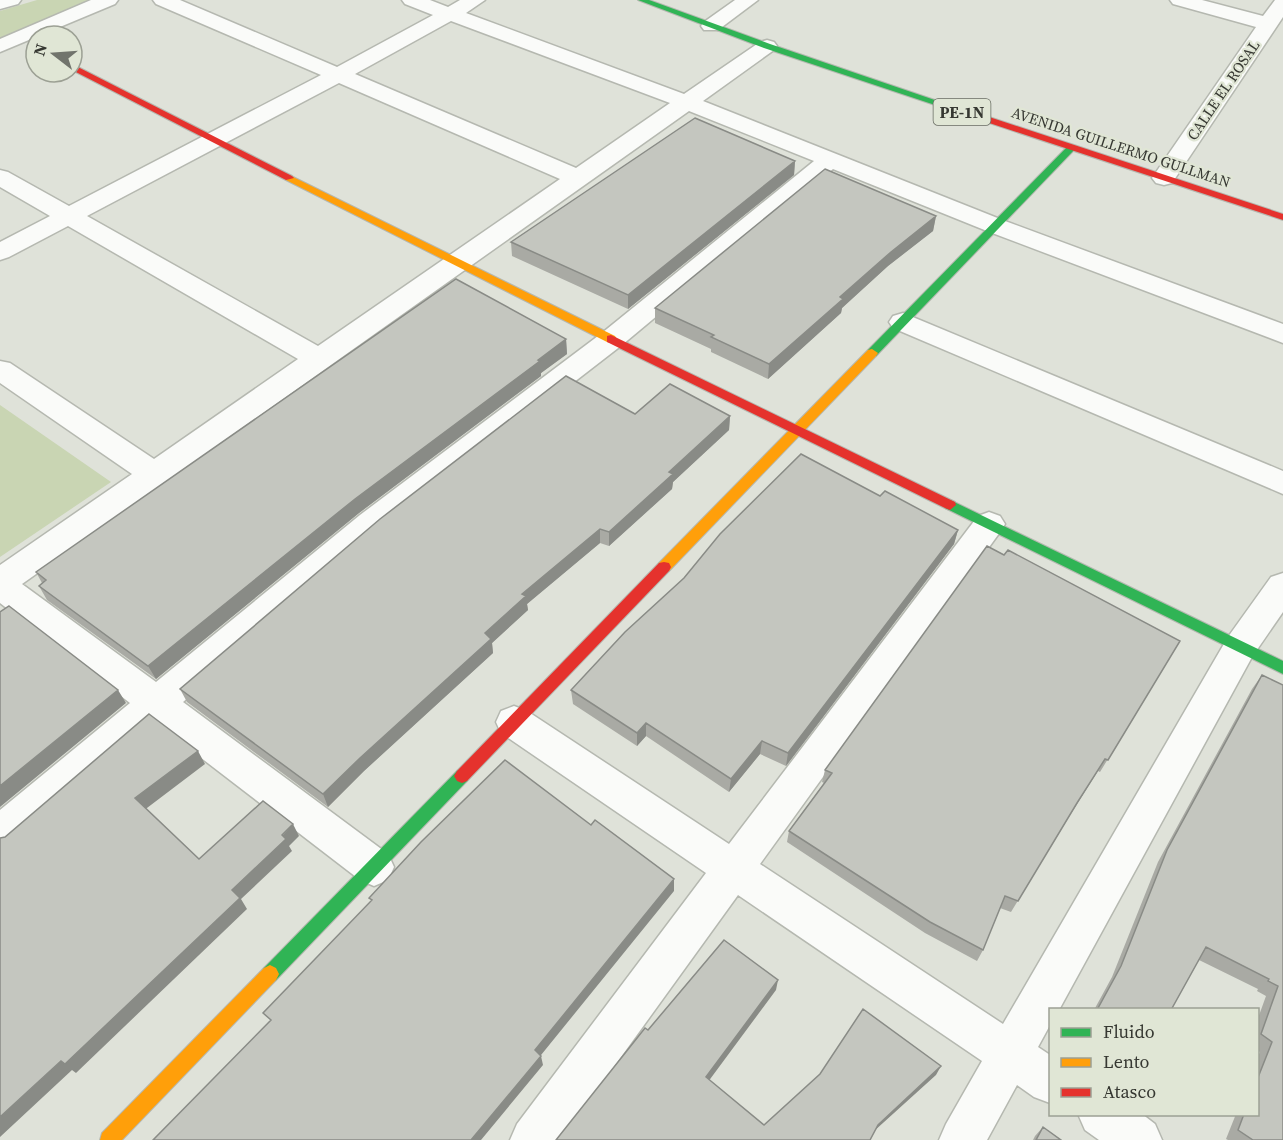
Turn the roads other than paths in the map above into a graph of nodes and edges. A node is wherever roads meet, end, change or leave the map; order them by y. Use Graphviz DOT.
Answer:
graph roads {
  1 [pos="11,0"];
  2 [pos="108,0"];
  3 [pos="163,0"];
  4 [pos="412,0"];
  5 [pos="475,0"];
  6 [pos="642,0"];
  7 [pos="747,0"];
  8 [pos="1180,0"];
  9 [pos="1283,2"];
  10 [pos="0,3"];
  11 [pos="448,15"];
  12 [pos="711,26"];
  13 [pos="1266,36"];
  14 [pos="18,44"];
  15 [pos="766,46"];
  16 [pos="84,73"];
  17 [pos="340,74"];
  18 [pos="687,102"];
  19 [pos="213,140"];
  20 [pos="1071,148"];
  21 [pos="830,160"];
  22 [pos="0,177"];
  23 [pos="578,178"];
  24 [pos="1164,178"];
  25 [pos="68,216"];
  26 [pos="1283,217"];
  27 [pos="996,226"];
  28 [pos="0,252"];
  29 [pos="456,263"];
  30 [pos="903,322"];
  31 [pos="1283,334"];
  32 [pos="612,339"];
  33 [pos="320,359"];
  34 [pos="0,370"];
  35 [pos="798,430"];
  36 [pos="154,474"];
  37 [pos="1283,483"];
  38 [pos="989,524"];
  39 [pos="0,583"];
  40 [pos="1283,586"];
  41 [pos="1240,647"];
  42 [pos="1283,668"];
  43 [pos="157,703"];
  44 [pos="514,722"];
  45 [pos="0,834"];
  46 [pos="374,867"];
  47 [pos="733,869"];
  48 [pos="1010,1054"];
  49 [pos="1049,1080"];
  50 [pos="1104,1116"];
  51 [pos="109,1140"];
  52 [pos="533,1140"];
  53 [pos="962,1140"];
  54 [pos="1139,1140"];
  1 -- 10 [label="street"];
  2 -- 14 [label="street"];
  3 -- 17 [label="street"];
  4 -- 11 [label="street"];
  5 -- 11 [label="street"];
  6 -- 12 [label="street, AVENIDA GUILLERMO GULLMAN / PE-1N"];
  7 -- 12 [label="street"];
  8 -- 13 [label="street"];
  9 -- 13 [label="street, CALLE EL ROSAL"];
  11 -- 17 [label="street"];
  11 -- 18 [label="street"];
  12 -- 15 [label="street, AVENIDA GUILLERMO GULLMAN / PE-1N"];
  13 -- 24 [label="street, CALLE EL ROSAL"];
  15 -- 18 [label="street"];
  15 -- 20 [label="street, AVENIDA GUILLERMO GULLMAN / PE-1N"];
  16 -- 19 [label="street"];
  17 -- 19 [label="street"];
  17 -- 23 [label="street"];
  18 -- 21 [label="street"];
  18 -- 23 [label="street"];
  19 -- 25 [label="street"];
  19 -- 29 [label="street"];
  20 -- 24 [label="street, AVENIDA GUILLERMO GULLMAN / PE-1N"];
  20 -- 27 [label="street"];
  21 -- 27 [label="street"];
  21 -- 32 [label="street"];
  22 -- 25 [label="street"];
  23 -- 29 [label="street"];
  24 -- 26 [label="street, AVENIDA GUILLERMO GULLMAN / PE-1N"];
  25 -- 28 [label="street"];
  25 -- 33 [label="street"];
  27 -- 30 [label="street"];
  27 -- 31 [label="street"];
  29 -- 32 [label="street"];
  29 -- 33 [label="street"];
  30 -- 35 [label="street"];
  30 -- 37 [label="street"];
  32 -- 35 [label="street"];
  32 -- 43 [label="street"];
  33 -- 36 [label="street"];
  34 -- 36 [label="street"];
  35 -- 38 [label="street"];
  35 -- 44 [label="street"];
  36 -- 39 [label="street"];
  38 -- 41 [label="street"];
  38 -- 47 [label="street"];
  39 -- 43 [label="street"];
  40 -- 41 [label="street"];
  41 -- 42 [label="street"];
  41 -- 48 [label="street"];
  43 -- 45 [label="street"];
  43 -- 46 [label="street"];
  44 -- 46 [label="street"];
  44 -- 47 [label="street"];
  46 -- 51 [label="street"];
  47 -- 48 [label="street"];
  47 -- 52 [label="street"];
  48 -- 49 [label="street"];
  48 -- 53 [label="street"];
  50 -- 54 [label="street"];
}
